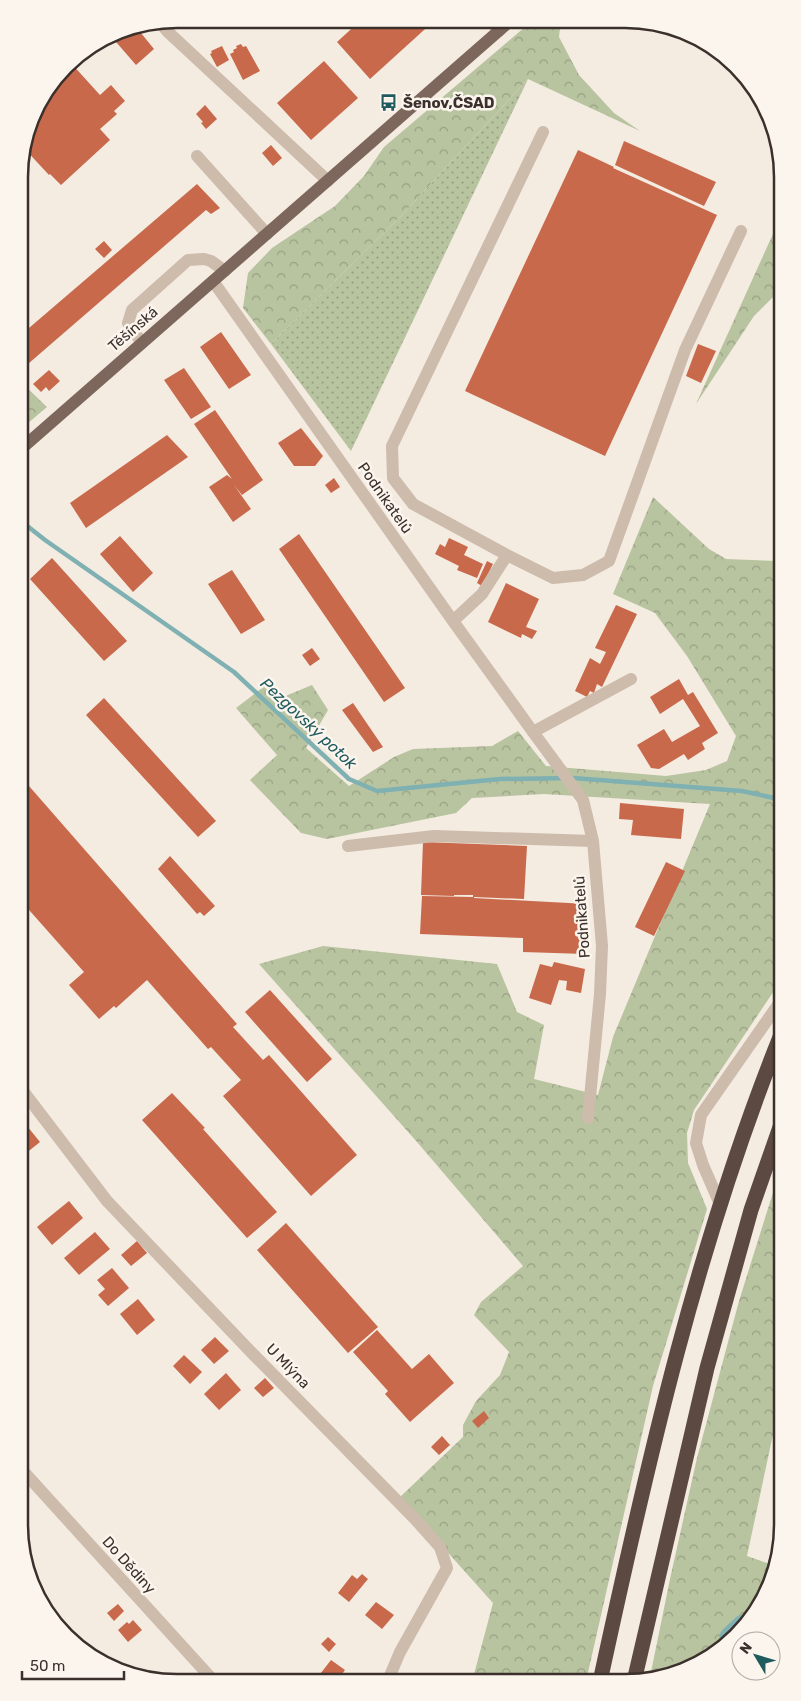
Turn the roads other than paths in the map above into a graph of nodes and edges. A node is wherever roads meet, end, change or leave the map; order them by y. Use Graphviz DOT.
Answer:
graph roads {
  1 [pos="165,28"];
  2 [pos="493,28"];
  3 [pos="543,132"];
  4 [pos="197,156"];
  5 [pos="328,181"];
  6 [pos="740,231"];
  7 [pos="267,234"];
  8 [pos="225,271"];
  9 [pos="213,281"];
  10 [pos="142,343"];
  11 [pos="28,443"];
  12 [pos="507,555"];
  13 [pos="452,621"];
  14 [pos="631,679"];
  15 [pos="532,732"];
  16 [pos="593,841"];
  17 [pos="348,846"];
  18 [pos="773,1012"];
  19 [pos="773,1054"];
  20 [pos="28,1098"];
  21 [pos="588,1118"];
  22 [pos="773,1146"];
  23 [pos="720,1204"];
  24 [pos="28,1476"];
  25 [pos="636,1673"];
  26 [pos="207,1674"];
  27 [pos="391,1674"];
  28 [pos="602,1674"];
  1 -- 5 [label="street"];
  2 -- 5 [label="main road, Těšínská"];
  3 -- 12 [label="street"];
  4 -- 7 [label="street"];
  5 -- 7 [label="main road, Těšínská"];
  6 -- 12 [label="street"];
  7 -- 8 [label="main road, Těšínská"];
  8 -- 9 [label="main road, Těšínská"];
  8 -- 10 [label="street"];
  9 -- 10 [label="main road, Těšínská"];
  9 -- 13 [label="street, Podnikatelů"];
  10 -- 11 [label="main road, Těšínská"];
  12 -- 13 [label="street"];
  13 -- 15 [label="street, Podnikatelů"];
  14 -- 15 [label="street"];
  15 -- 16 [label="street, Podnikatelů"];
  16 -- 17 [label="street"];
  16 -- 21 [label="street, Podnikatelů"];
  18 -- 23 [label="street"];
  19 -- 23 [label="highway"];
  20 -- 27 [label="street, U Mlýna"];
  22 -- 25 [label="highway"];
  23 -- 28 [label="highway"];
  24 -- 26 [label="street, Do Dědiny"];
}
